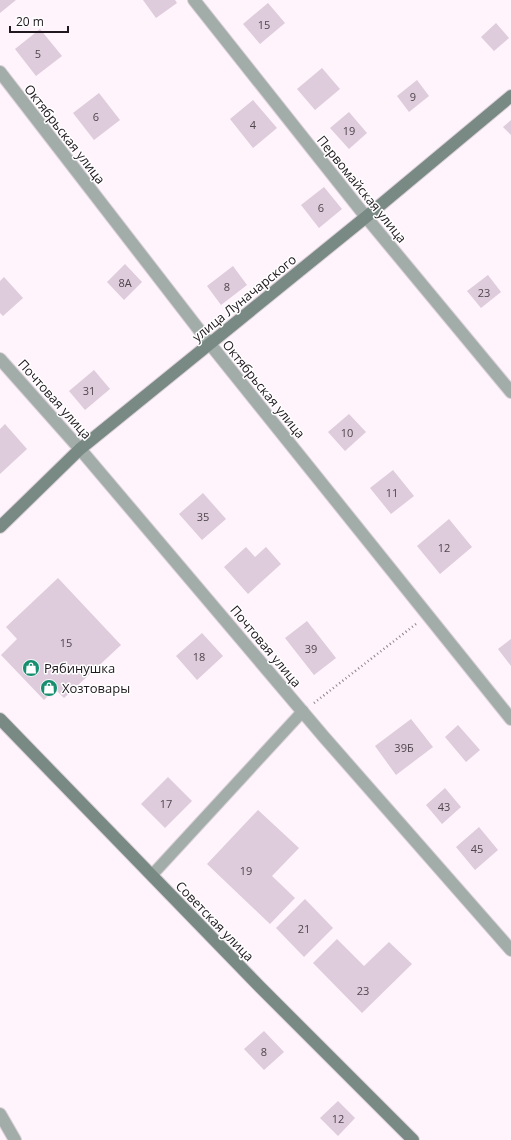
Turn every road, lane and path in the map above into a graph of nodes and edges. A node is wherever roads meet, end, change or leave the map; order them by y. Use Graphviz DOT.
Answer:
graph roads {
  1 [pos="194,0"];
  2 [pos="0,72"];
  3 [pos="511,96"];
  4 [pos="366,217"];
  5 [pos="210,344"];
  6 [pos="0,358"];
  7 [pos="511,392"];
  8 [pos="80,449"];
  9 [pos="0,527"];
  10 [pos="428,616"];
  11 [pos="302,711"];
  12 [pos="0,719"];
  13 [pos="511,719"];
  14 [pos="152,875"];
  15 [pos="511,950"];
  16 [pos="0,1114"];
  17 [pos="15,1140"];
  18 [pos="413,1140"];
  1 -- 4 [label="street, Первомайская улица"];
  2 -- 5 [label="street, Октябрьская улица"];
  3 -- 4 [label="street, улица Луначарского"];
  4 -- 5 [label="street, улица Луначарского"];
  4 -- 7 [label="street, Первомайская улица"];
  5 -- 8 [label="street, улица Луначарского"];
  5 -- 10 [label="street, Октябрьская улица"];
  6 -- 8 [label="street, Почтовая улица"];
  8 -- 9 [label="street, улица Луначарского"];
  8 -- 11 [label="street, Почтовая улица"];
  10 -- 11 [label="path"];
  10 -- 13 [label="street, Октябрьская улица"];
  11 -- 14 [label="lane"];
  11 -- 15 [label="street, Почтовая улица"];
  12 -- 14 [label="street, Советская улица"];
  14 -- 18 [label="street, Советская улица"];
  16 -- 17 [label="street"];
}
